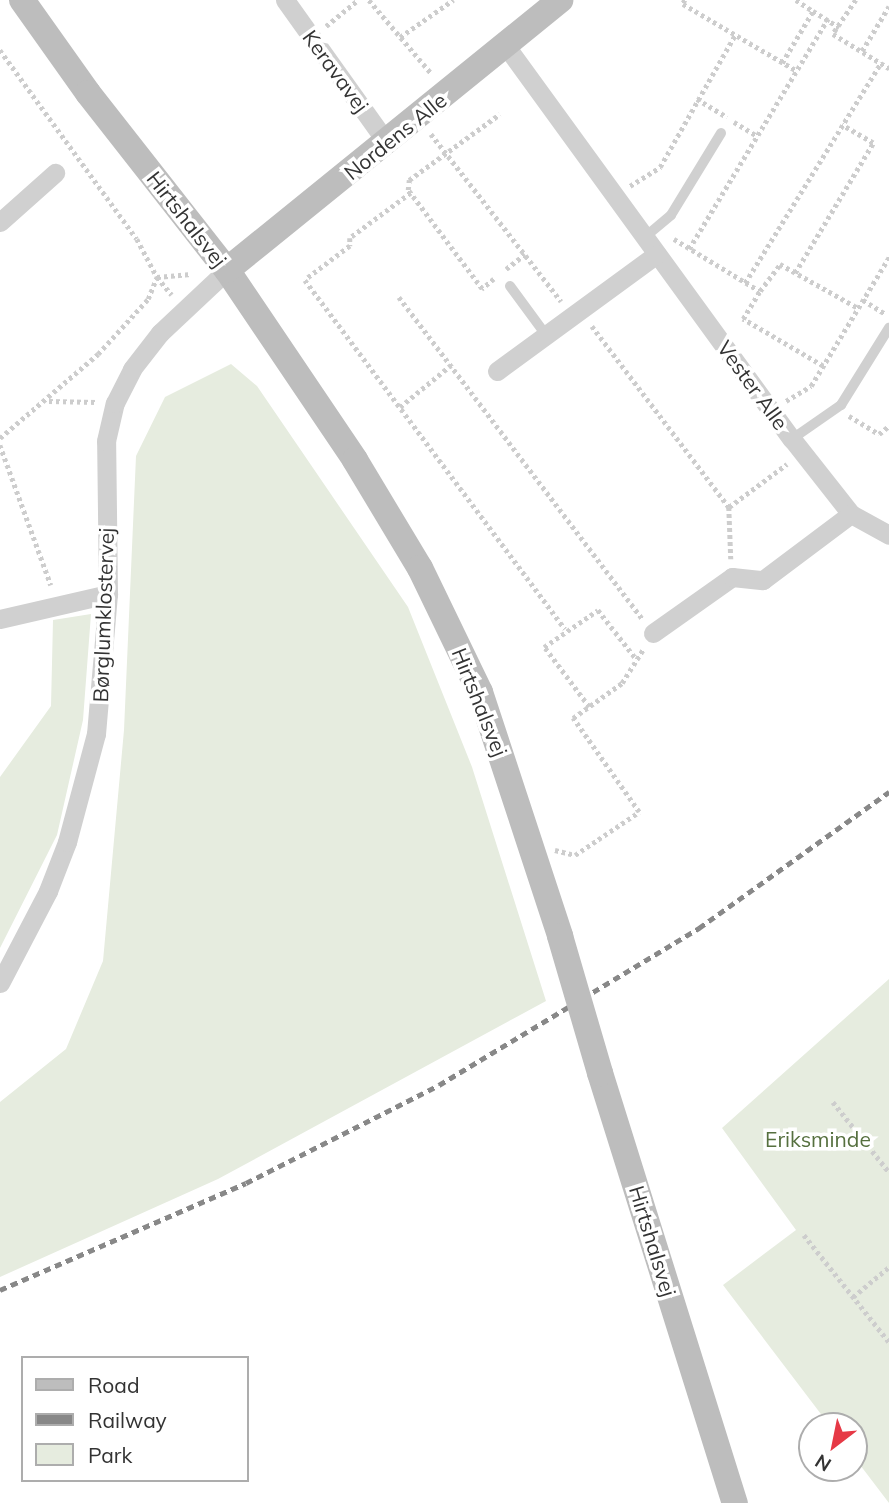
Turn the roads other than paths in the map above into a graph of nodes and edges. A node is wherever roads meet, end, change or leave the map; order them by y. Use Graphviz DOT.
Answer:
graph roads {
  1 [pos="22,0"];
  2 [pos="285,0"];
  3 [pos="560,0"];
  4 [pos="506,46"];
  5 [pos="721,133"];
  6 [pos="387,143"];
  7 [pos="55,173"];
  8 [pos="0,222"];
  9 [pos="650,232"];
  10 [pos="657,254"];
  11 [pos="227,270"];
  12 [pos="510,286"];
  13 [pos="889,328"];
  14 [pos="546,335"];
  15 [pos="497,371"];
  16 [pos="797,445"];
  17 [pos="851,514"];
  18 [pos="889,535"];
  19 [pos="108,594"];
  20 [pos="0,619"];
  21 [pos="653,633"];
  22 [pos="0,983"];
  23 [pos="734,1503"];
  1 -- 11 [label="street, Hirtshalsvej"];
  2 -- 6 [label="street, Keravavej"];
  3 -- 4 [label="street, Nordens Alle"];
  4 -- 6 [label="street, Nordens Alle"];
  4 -- 9 [label="street, Vester Alle"];
  5 -- 9 [label="lane"];
  6 -- 11 [label="street, Nordens Alle"];
  7 -- 8 [label="street"];
  9 -- 10 [label="street, Vester Alle"];
  10 -- 14 [label="street"];
  10 -- 16 [label="street, Vester Alle"];
  11 -- 19 [label="street, Børglumklostervej"];
  11 -- 23 [label="street, Hirtshalsvej, bridge"];
  12 -- 14 [label="lane"];
  13 -- 16 [label="lane"];
  14 -- 15 [label="street"];
  16 -- 17 [label="street, Vester Alle"];
  17 -- 18 [label="street, Vester Alle"];
  17 -- 21 [label="street"];
  19 -- 20 [label="street"];
  19 -- 22 [label="street, Børglumklostervej"];
}
